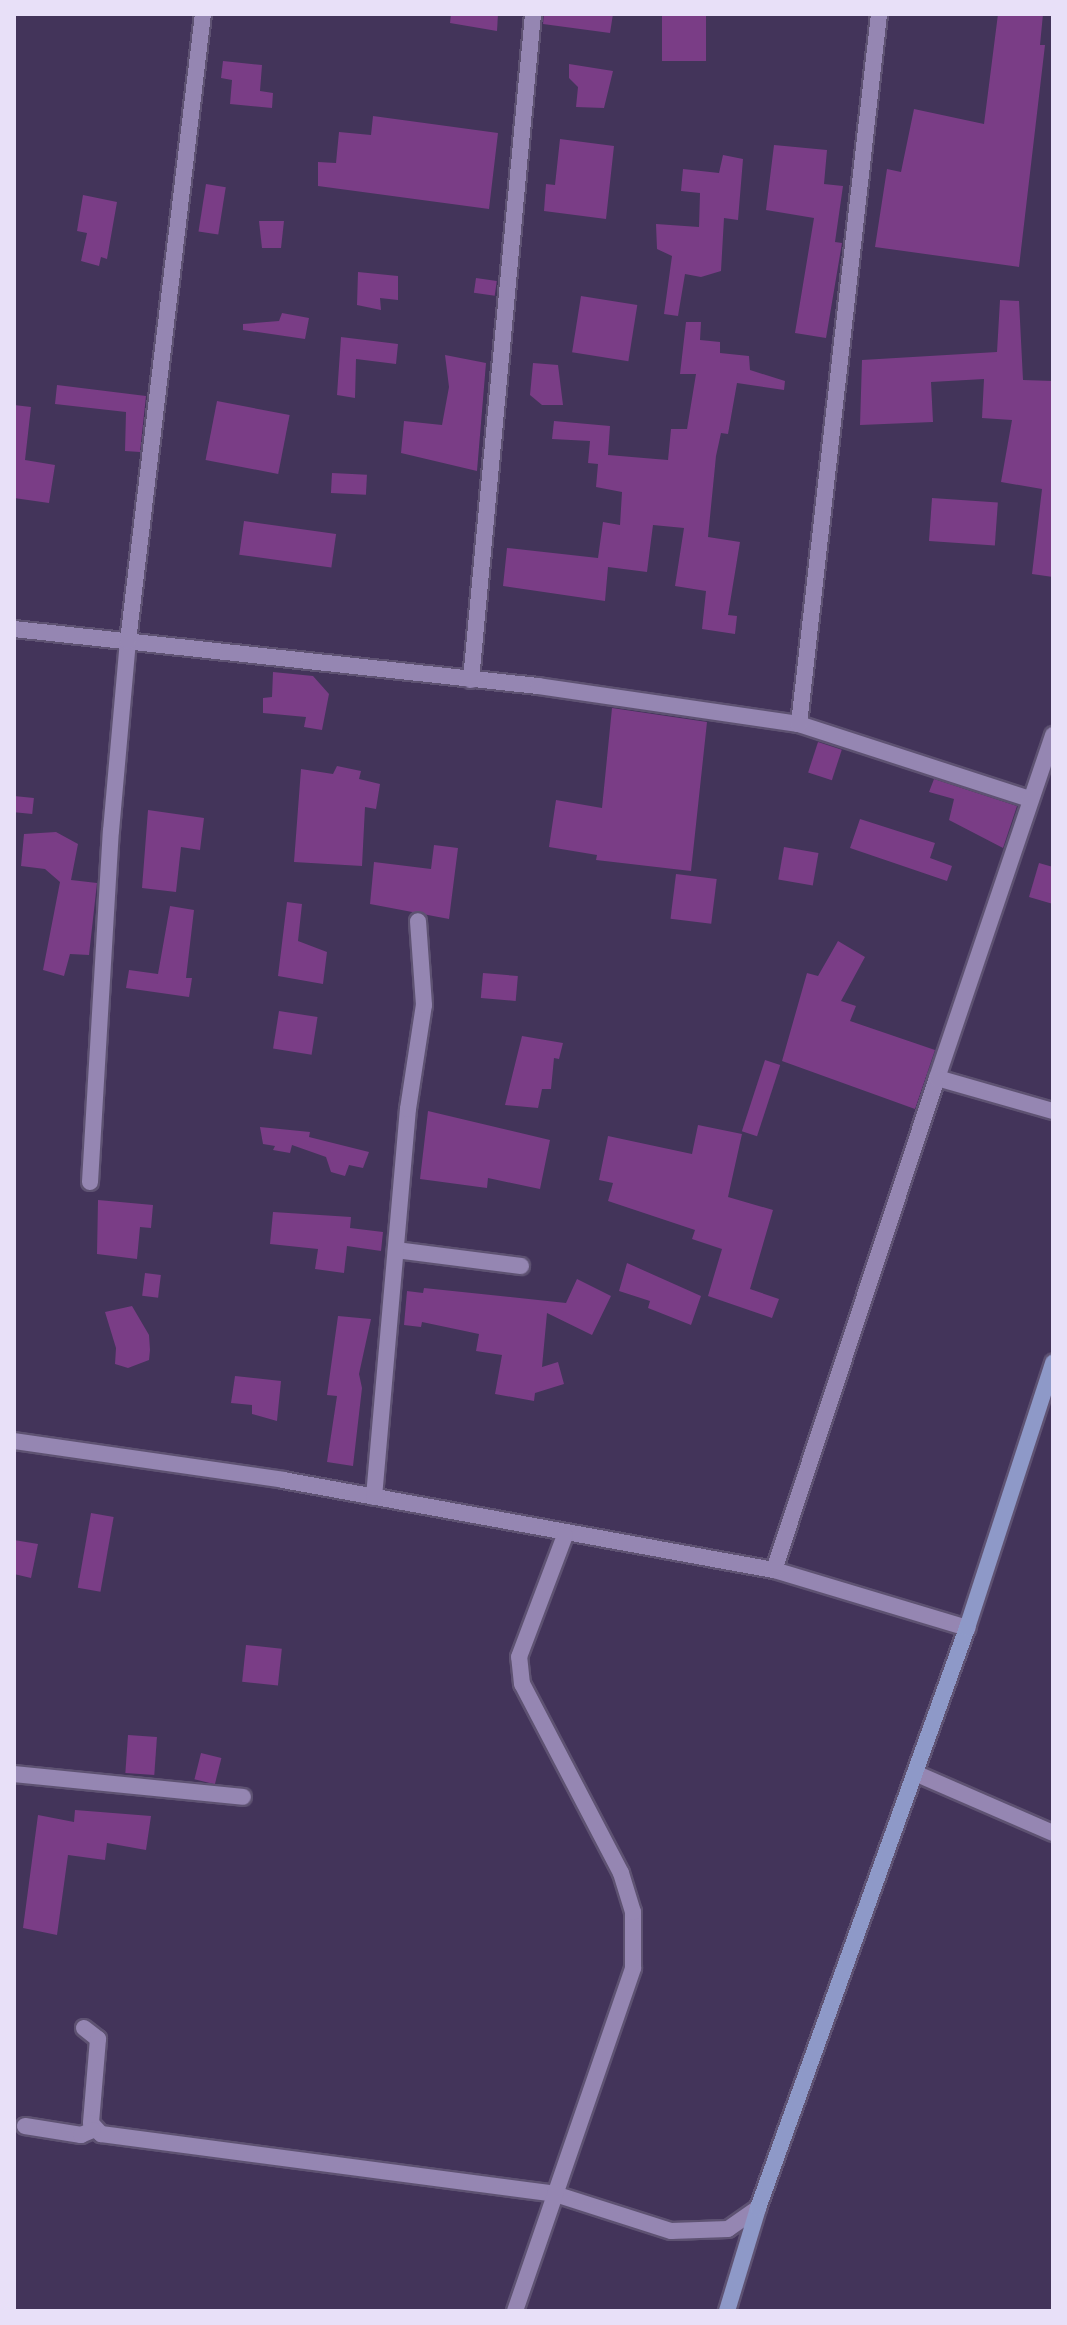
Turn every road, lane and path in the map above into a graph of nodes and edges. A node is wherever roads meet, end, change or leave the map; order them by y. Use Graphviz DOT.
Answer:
graph roads {
  1 [pos="203,14"];
  2 [pos="533,14"];
  3 [pos="879,14"];
  4 [pos="14,629"];
  5 [pos="128,641"];
  6 [pos="471,680"];
  7 [pos="799,724"];
  8 [pos="1053,735"];
  9 [pos="1030,799"];
  10 [pos="418,921"];
  11 [pos="937,1078"];
  12 [pos="1053,1111"];
  13 [pos="90,1182"];
  14 [pos="396,1250"];
  15 [pos="521,1266"];
  16 [pos="1053,1363"];
  17 [pos="14,1441"];
  18 [pos="374,1497"];
  19 [pos="565,1535"];
  20 [pos="774,1570"];
  21 [pos="967,1628"];
  22 [pos="915,1773"];
  23 [pos="14,1774"];
  24 [pos="243,1797"];
  25 [pos="1053,1833"];
  26 [pos="84,2028"];
  27 [pos="25,2126"];
  28 [pos="93,2130"];
  29 [pos="555,2194"];
  30 [pos="758,2208"];
  31 [pos="515,2311"];
  32 [pos="727,2311"];
  1 -- 5 [label="street"];
  2 -- 6 [label="street"];
  3 -- 7 [label="street"];
  4 -- 5 [label="street"];
  5 -- 6 [label="street"];
  5 -- 13 [label="street"];
  6 -- 7 [label="street"];
  7 -- 9 [label="street"];
  8 -- 9 [label="street"];
  9 -- 11 [label="street"];
  10 -- 14 [label="street"];
  11 -- 12 [label="street"];
  11 -- 20 [label="street"];
  14 -- 15 [label="street"];
  14 -- 18 [label="street"];
  16 -- 21 [label="street"];
  17 -- 18 [label="street"];
  18 -- 19 [label="street"];
  19 -- 20 [label="street"];
  19 -- 29 [label="street"];
  20 -- 21 [label="street"];
  21 -- 22 [label="street"];
  22 -- 25 [label="street"];
  22 -- 30 [label="street"];
  23 -- 24 [label="street"];
  26 -- 28 [label="street"];
  27 -- 28 [label="street"];
  28 -- 29 [label="street"];
  29 -- 30 [label="street"];
  29 -- 31 [label="street"];
  30 -- 32 [label="street"];
}
